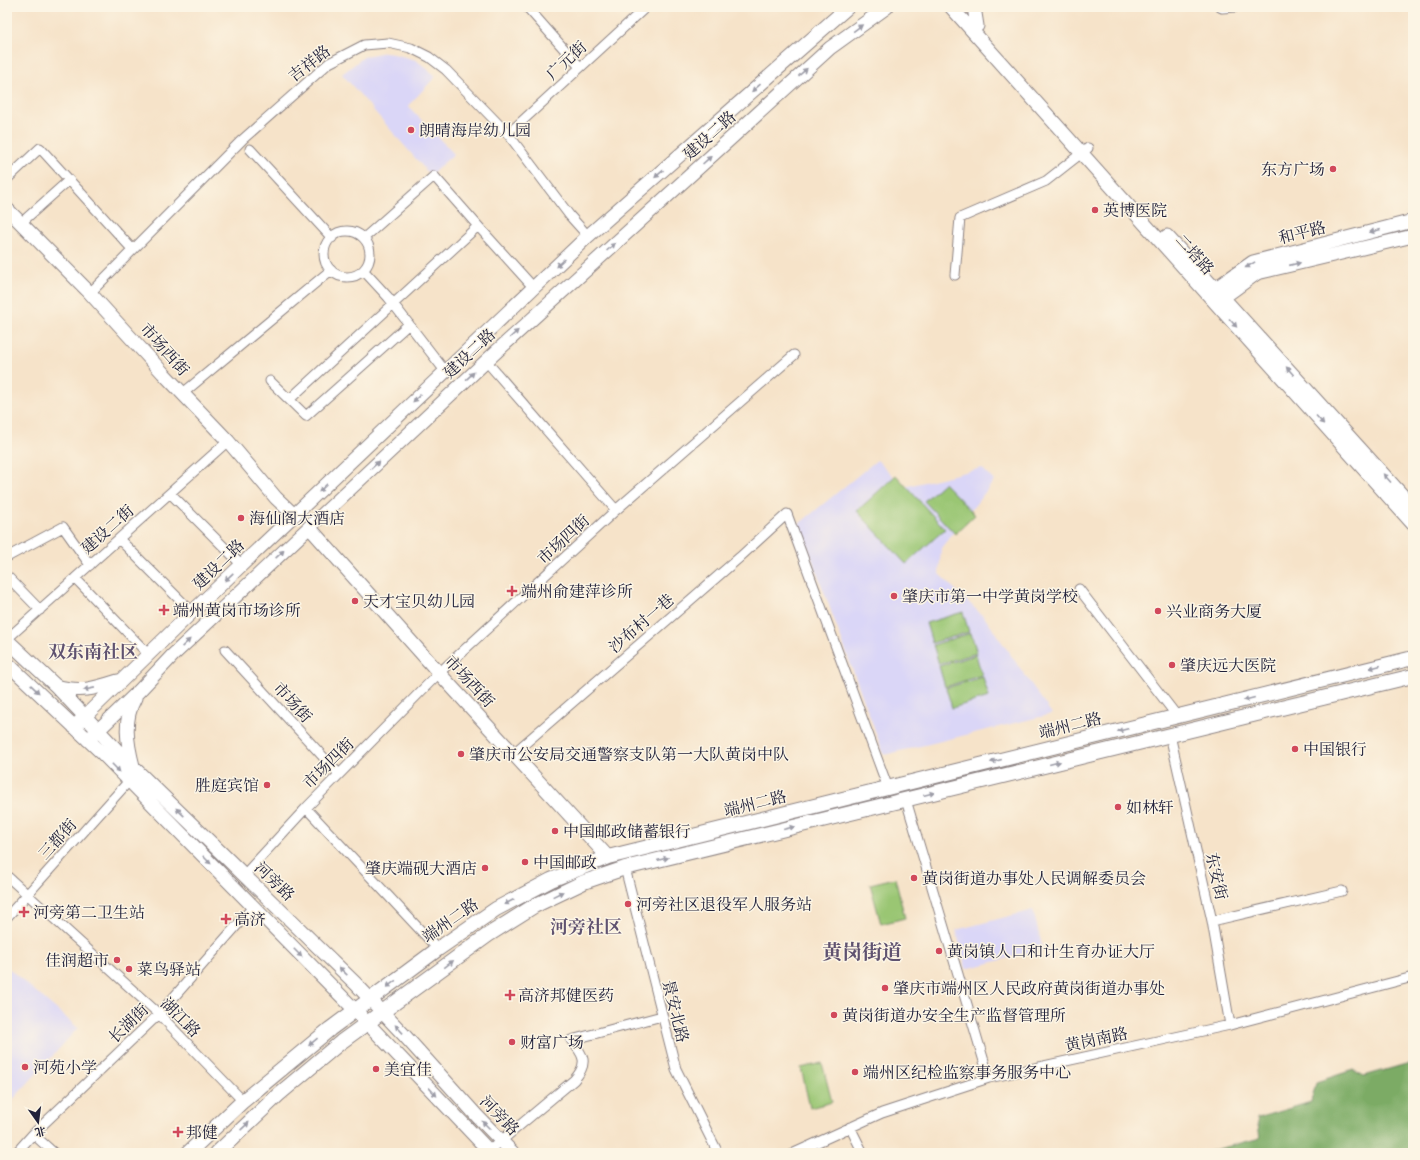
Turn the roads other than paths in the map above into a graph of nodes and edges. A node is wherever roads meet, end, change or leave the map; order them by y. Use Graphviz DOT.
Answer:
graph roads {
  1 [pos="527,7"];
  2 [pos="646,7"];
  3 [pos="848,7"];
  4 [pos="887,7"];
  5 [pos="951,7"];
  6 [pos="962,7"];
  7 [pos="974,7"];
  8 [pos="1220,7"];
  9 [pos="1236,7"];
  10 [pos="977,26"];
  11 [pos="819,33"];
  12 [pos="830,48"];
  13 [pos="580,67"];
  14 [pos="508,134"];
  15 [pos="250,149"];
  16 [pos="1085,151"];
  17 [pos="7,179"];
  18 [pos="69,180"];
  19 [pos="7,209"];
  20 [pos="1413,221"];
  21 [pos="21,223"];
  22 [pos="478,226"];
  23 [pos="588,236"];
  24 [pos="1413,236"];
  25 [pos="332,238"];
  26 [pos="364,238"];
  27 [pos="133,250"];
  28 [pos="331,270"];
  29 [pos="364,271"];
  30 [pos="955,276"];
  31 [pos="534,288"];
  32 [pos="90,293"];
  33 [pos="1215,296"];
  34 [pos="393,304"];
  35 [pos="409,324"];
  36 [pos="794,355"];
  37 [pos="486,361"];
  38 [pos="445,371"];
  39 [pos="270,381"];
  40 [pos="182,394"];
  41 [pos="290,399"];
  42 [pos="228,441"];
  43 [pos="170,493"];
  44 [pos="1413,507"];
  45 [pos="616,510"];
  46 [pos="294,515"];
  47 [pos="1413,524"];
  48 [pos="309,527"];
  49 [pos="119,539"];
  50 [pos="7,557"];
  51 [pos="90,565"];
  52 [pos="242,565"];
  53 [pos="7,576"];
  54 [pos="75,578"];
  55 [pos="1079,589"];
  56 [pos="40,610"];
  57 [pos="192,612"];
  58 [pos="7,639"];
  59 [pos="160,643"];
  60 [pos="226,650"];
  61 [pos="148,654"];
  62 [pos="173,656"];
  63 [pos="1413,658"];
  64 [pos="7,662"];
  65 [pos="439,673"];
  66 [pos="1413,676"];
  67 [pos="121,679"];
  68 [pos="1322,680"];
  69 [pos="56,686"];
  70 [pos="139,691"];
  71 [pos="1326,697"];
  72 [pos="85,716"];
  73 [pos="1177,716"];
  74 [pos="74,726"];
  75 [pos="98,730"];
  76 [pos="1170,735"];
  77 [pos="88,740"];
  78 [pos="514,753"];
  79 [pos="133,767"];
  80 [pos="339,774"];
  81 [pos="129,782"];
  82 [pos="888,788"];
  83 [pos="906,800"];
  84 [pos="306,808"];
  85 [pos="608,856"];
  86 [pos="625,868"];
  87 [pos="244,875"];
  88 [pos="7,876"];
  89 [pos="1342,891"];
  90 [pos="28,894"];
  91 [pos="253,907"];
  92 [pos="7,917"];
  93 [pos="1212,921"];
  94 [pos="438,949"];
  95 [pos="415,966"];
  96 [pos="1413,977"];
  97 [pos="425,982"];
  98 [pos="370,999"];
  99 [pos="355,1010"];
  100 [pos="383,1012"];
  101 [pos="159,1014"];
  102 [pos="662,1016"];
  103 [pos="368,1023"];
  104 [pos="1230,1025"];
  105 [pos="330,1029"];
  106 [pos="342,1042"];
  107 [pos="990,1078"];
  108 [pos="243,1101"];
  109 [pos="850,1127"];
  110 [pos="33,1134"];
  111 [pos="501,1141"];
  112 [pos="490,1152"];
  113 [pos="16,1153"];
  114 [pos="54,1153"];
  115 [pos="188,1153"];
  116 [pos="217,1153"];
  117 [pos="513,1153"];
  118 [pos="718,1153"];
  119 [pos="794,1153"];
  120 [pos="863,1153"];
  1 -- 13 [label="street"];
  2 -- 13 [label="street, 广元街"];
  3 -- 11 [label="street, 建设二路"];
  12 -- 4 [label="street, 建设二路, one-way"];
  5 -- 16 [label="street, 二塔路"];
  6 -- 10 [label="street, 二塔路"];
  7 -- 10 [label="street"];
  8 -- 9 [label="street"];
  10 -- 16 [label="street, 二塔路"];
  11 -- 12 [label="street"];
  11 -- 23 [label="street, 建设二路, one-way"];
  37 -- 12 [label="street, 建设二路, one-way"];
  13 -- 14 [label="street, 广元街"];
  14 -- 23 [label="street, 吉祥路"];
  14 -- 27 [label="street, 吉祥路"];
  15 -- 25 [label="street"];
  16 -- 30 [label="street"];
  16 -- 33 [label="street, 二塔路"];
  17 -- 18 [label="street"];
  18 -- 21 [label="street"];
  18 -- 27 [label="street"];
  19 -- 21 [label="street, 市场西街"];
  20 -- 33 [label="street, 和平路, one-way"];
  21 -- 32 [label="street, 市场西街"];
  22 -- 26 [label="street"];
  22 -- 31 [label="street"];
  22 -- 34 [label="street"];
  23 -- 31 [label="street, 建设二路, one-way"];
  33 -- 24 [label="street, 和平路, one-way"];
  25 -- 26 [label="street"];
  25 -- 28 [label="street"];
  26 -- 29 [label="street"];
  27 -- 32 [label="street, 吉祥路"];
  28 -- 29 [label="street"];
  28 -- 40 [label="street"];
  29 -- 34 [label="street"];
  31 -- 38 [label="street, 建设二路"];
  32 -- 40 [label="street, 市场西街"];
  44 -- 33 [label="street, 二塔路, one-way"];
  33 -- 47 [label="street, 二塔路, one-way"];
  34 -- 35 [label="street"];
  34 -- 41 [label="street"];
  35 -- 38 [label="street"];
  35 -- 41 [label="street"];
  36 -- 45 [label="street, 市场四街"];
  37 -- 45 [label="street"];
  48 -- 37 [label="street, 建设二路, one-way"];
  38 -- 46 [label="street, 建设二路, one-way"];
  39 -- 41 [label="street"];
  40 -- 42 [label="street, 市场西街"];
  42 -- 43 [label="street, 建设二街"];
  42 -- 46 [label="street, 市场西街"];
  43 -- 49 [label="street, 建设二街"];
  43 -- 52 [label="street"];
  45 -- 65 [label="street, 市场四街"];
  46 -- 52 [label="street, 建设二路"];
  62 -- 48 [label="street, 建设二路, one-way"];
  48 -- 65 [label="street, 市场西街"];
  49 -- 51 [label="street, 建设二街"];
  49 -- 57 [label="street"];
  50 -- 51 [label="street"];
  51 -- 54 [label="street, 建设二街"];
  52 -- 57 [label="street, 建设二路, one-way"];
  53 -- 56 [label="street"];
  54 -- 56 [label="street, 建设二街"];
  54 -- 61 [label="street"];
  55 -- 73 [label="street"];
  56 -- 58 [label="street, 建设二街"];
  57 -- 59 [label="street, 建设二路"];
  58 -- 69 [label="street, 河旁路"];
  59 -- 61 [label="street, 建设二路"];
  59 -- 62 [label="street"];
  60 -- 80 [label="street, 市场街"];
  61 -- 67 [label="street, 建设二路"];
  62 -- 70 [label="street, 建设二路"];
  63 -- 68 [label="main road, 端州二路, one-way"];
  64 -- 74 [label="street, 河旁路, one-way"];
  65 -- 78 [label="street, 市场西街"];
  65 -- 80 [label="street, 市场四街"];
  66 -- 71 [label="main road, 端州二路"];
  67 -- 69 [label="street, one-way"];
  67 -- 72 [label="street, 建设二路"];
  68 -- 71 [label="main road"];
  68 -- 73 [label="main road, 端州二路, one-way"];
  69 -- 72 [label="street, 河旁路"];
  70 -- 75 [label="street, 建设二路"];
  70 -- 79 [label="street"];
  71 -- 76 [label="main road, 端州二路"];
  72 -- 74 [label="street, 建设二路"];
  72 -- 75 [label="street, 河旁路"];
  73 -- 82 [label="main road, 端州二路, one-way"];
  74 -- 77 [label="street, 河旁路"];
  75 -- 77 [label="street, 建设二路"];
  75 -- 79 [label="street, 河旁路"];
  83 -- 76 [label="main road, 端州二路, one-way"];
  76 -- 93 [label="street, 东安街"];
  77 -- 81 [label="street, 河旁路, one-way"];
  78 -- 82 [label="street, 沙布村一巷"];
  78 -- 85 [label="street, 市场西街"];
  87 -- 79 [label="street, 河旁路, one-way"];
  80 -- 84 [label="street, 市场四街"];
  81 -- 90 [label="street, 三都街"];
  81 -- 91 [label="street, 河旁路, one-way"];
  82 -- 85 [label="main road, 端州二路"];
  86 -- 83 [label="main road, 端州二路, one-way"];
  83 -- 107 [label="street"];
  84 -- 87 [label="street, 市场四街"];
  84 -- 94 [label="street"];
  85 -- 94 [label="main road, 端州二路, one-way"];
  97 -- 86 [label="main road, 端州二路, one-way"];
  86 -- 102 [label="street, 景安北路"];
  98 -- 87 [label="street, 河旁路, one-way"];
  88 -- 90 [label="street, 湖江路"];
  89 -- 93 [label="street"];
  90 -- 92 [label="street, 三都街"];
  90 -- 101 [label="street, 湖江路"];
  91 -- 99 [label="street, 河旁路, one-way"];
  91 -- 101 [label="street, 长湖街"];
  93 -- 104 [label="street, 东安街"];
  94 -- 95 [label="main road, 端州二路"];
  95 -- 97 [label="main road"];
  95 -- 98 [label="main road, 端州二路, one-way"];
  96 -- 104 [label="street, 黄岗南路"];
  97 -- 100 [label="main road, 端州二路"];
  98 -- 99 [label="main road, 端州二路"];
  98 -- 100 [label="street, 河旁路"];
  99 -- 103 [label="street, 河旁路"];
  99 -- 105 [label="main road, 端州二路"];
  100 -- 103 [label="main road, 端州二路"];
  111 -- 100 [label="street, 河旁路, one-way"];
  101 -- 108 [label="street, 湖江路"];
  101 -- 110 [label="street, 长湖街"];
  102 -- 111 [label="street"];
  102 -- 118 [label="street, 景安北路"];
  103 -- 106 [label="main road, 端州二路"];
  103 -- 112 [label="street, 河旁路, one-way"];
  104 -- 107 [label="street, 黄岗南路"];
  105 -- 106 [label="main road"];
  105 -- 108 [label="main road, 端州二路, one-way"];
  116 -- 106 [label="main road, 端州二路, one-way"];
  107 -- 109 [label="street, 黄岗南路"];
  108 -- 115 [label="main road, 端州二路"];
  109 -- 119 [label="street, 黄岗南路"];
  109 -- 120 [label="street"];
  110 -- 113 [label="street, 长湖街"];
  110 -- 114 [label="street"];
  111 -- 112 [label="street"];
  111 -- 117 [label="street, 河旁路"];
}
